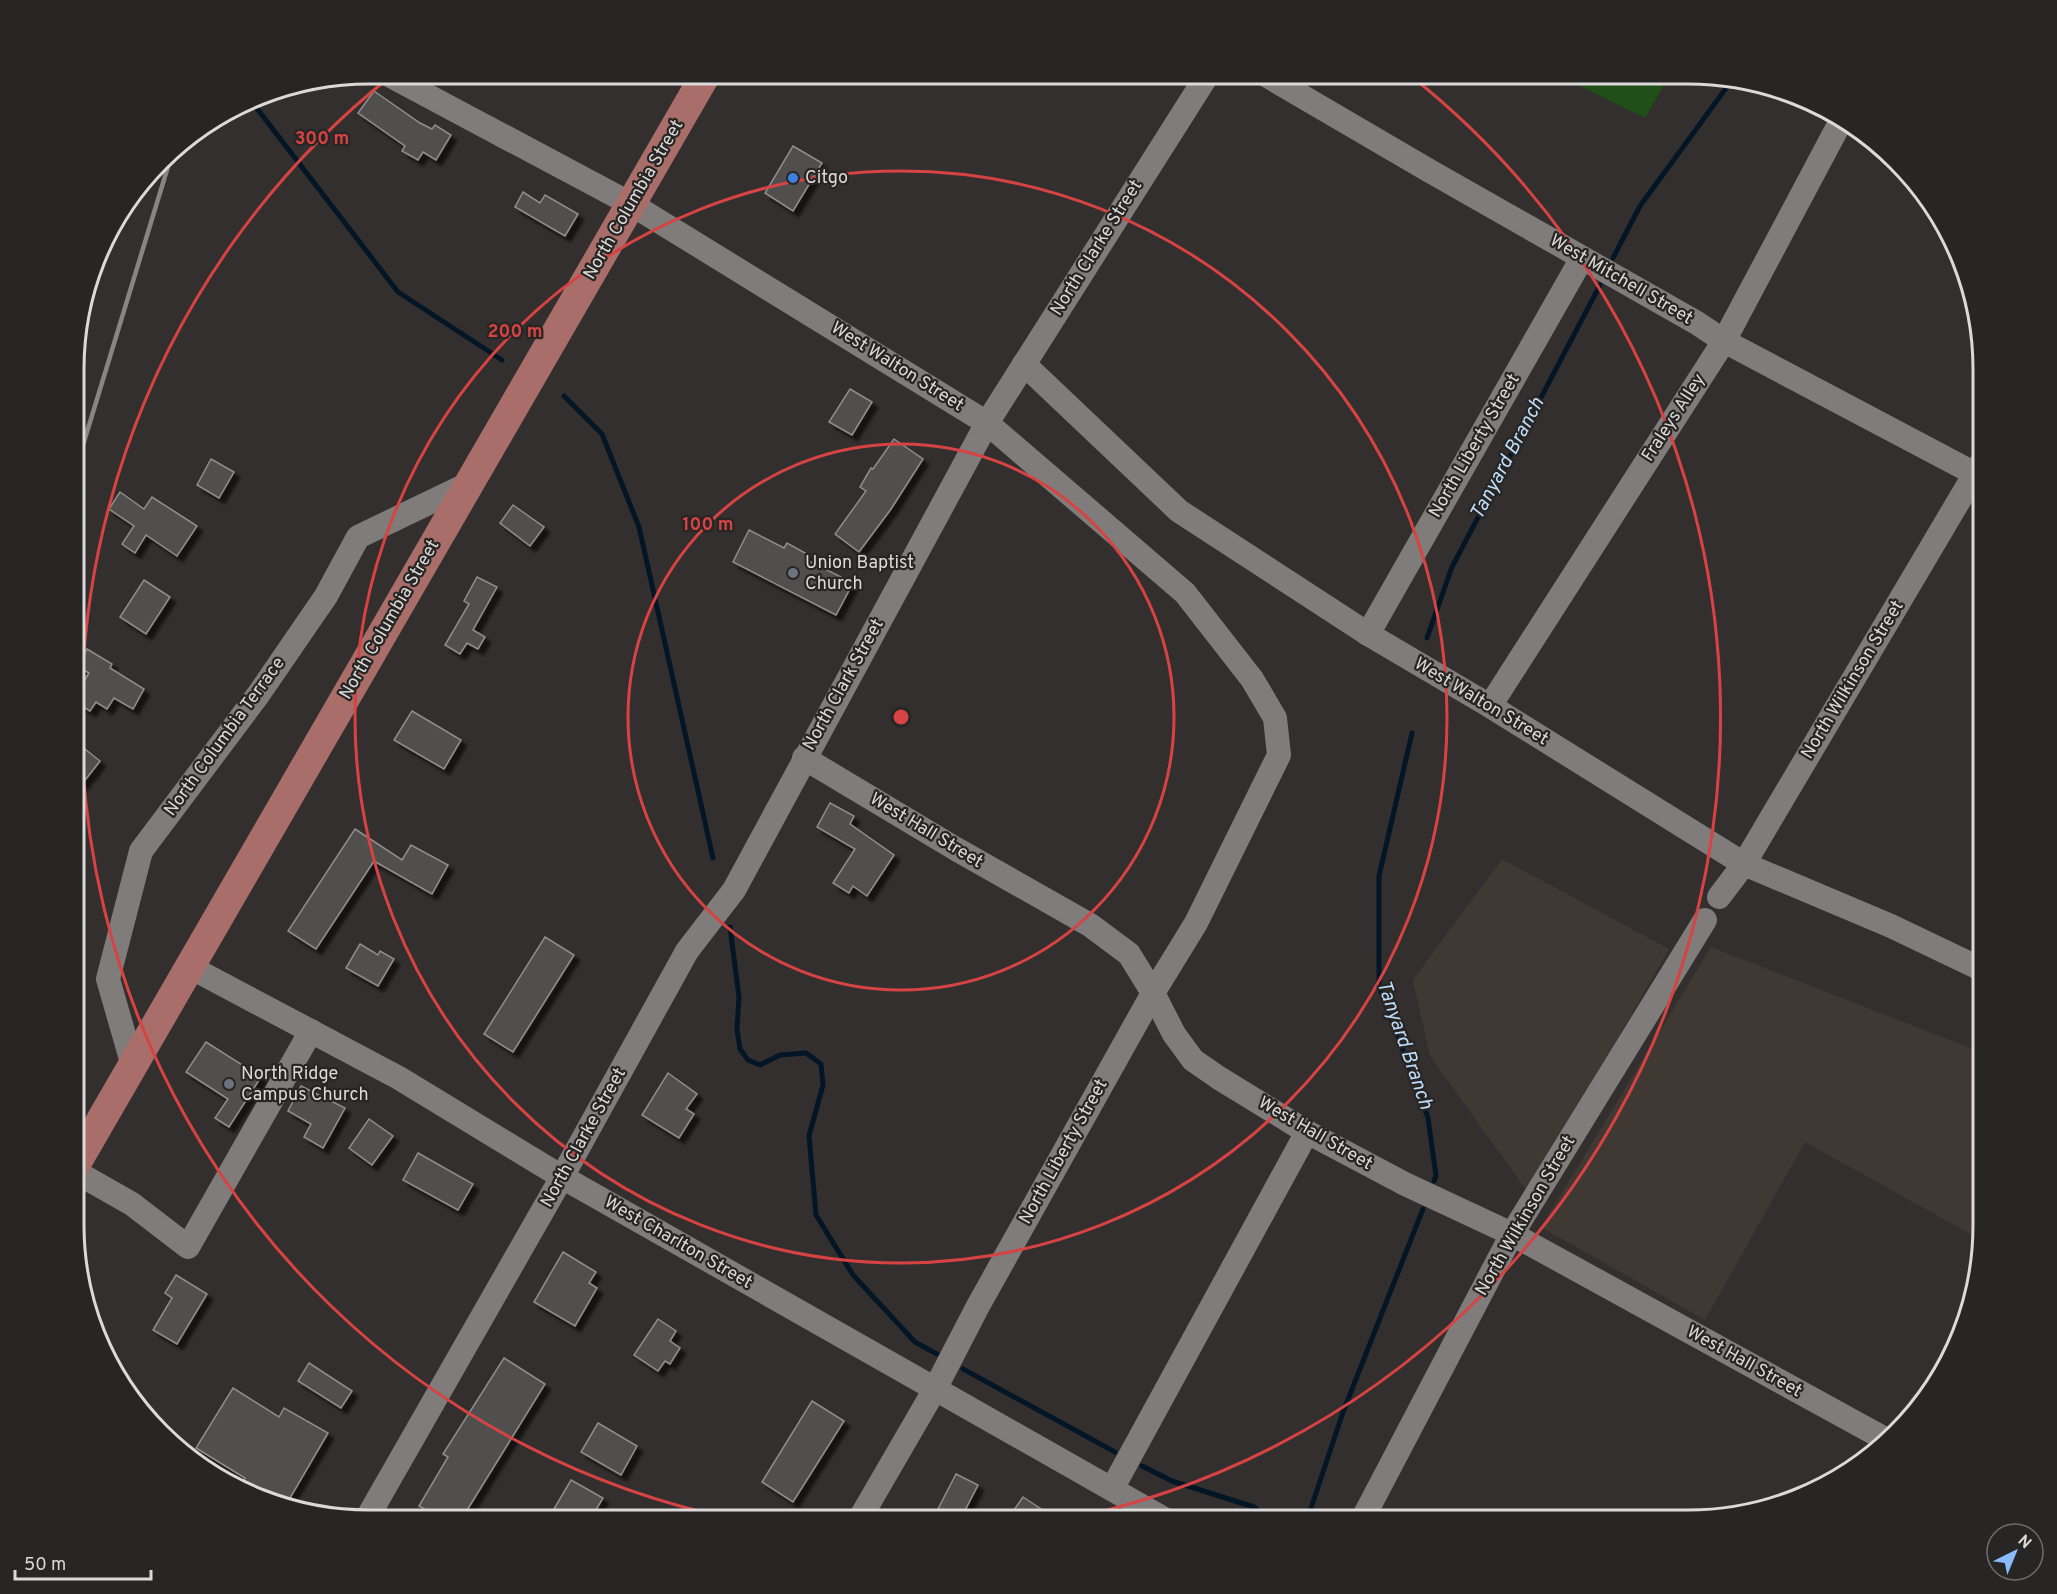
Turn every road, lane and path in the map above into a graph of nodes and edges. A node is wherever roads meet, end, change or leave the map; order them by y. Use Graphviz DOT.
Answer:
graph roads {
  1 [pos="409,84"];
  2 [pos="700,84"];
  3 [pos="1202,84"];
  4 [pos="1281,84"];
  5 [pos="1838,127"];
  6 [pos="631,204"];
  7 [pos="1582,258"];
  8 [pos="1724,341"];
  9 [pos="1024,363"];
  10 [pos="987,423"];
  11 [pos="1973,466"];
  12 [pos="470,483"];
  13 [pos="1973,483"];
  14 [pos="1368,634"];
  15 [pos="1490,706"];
  16 [pos="804,758"];
  17 [pos="1266,783"];
  18 [pos="1744,864"];
  19 [pos="1719,897"];
  20 [pos="1705,920"];
  21 [pos="1973,965"];
  22 [pos="190,967"];
  23 [pos="1153,993"];
  24 [pos="311,1031"];
  25 [pos="133,1066"];
  26 [pos="1307,1132"];
  27 [pos="84,1152"];
  28 [pos="84,1175"];
  29 [pos="562,1178"];
  30 [pos="1512,1234"];
  31 [pos="935,1389"];
  32 [pos="1879,1436"];
  33 [pos="1112,1489"];
  34 [pos="372,1510"];
  35 [pos="865,1510"];
  36 [pos="1149,1510"];
  37 [pos="1367,1510"];
  1 -- 6 [label="street, West Walton Street"];
  2 -- 6 [label="main road, North Columbia Street"];
  3 -- 9 [label="street, North Clarke Street"];
  4 -- 7 [label="street, West Mitchell Street"];
  5 -- 8 [label="street, Fraleys Alley"];
  6 -- 10 [label="street, West Walton Street"];
  6 -- 12 [label="main road, North Columbia Street"];
  7 -- 8 [label="street, West Mitchell Street"];
  7 -- 14 [label="street, North Liberty Street"];
  8 -- 11 [label="street, West Mitchell Street"];
  8 -- 15 [label="street, Fraleys Alley"];
  9 -- 10 [label="street, North Clarke Street"];
  9 -- 14 [label="street, West Walton Street"];
  10 -- 16 [label="street, North Clark Street"];
  10 -- 17 [label="street, West Walton Street"];
  12 -- 22 [label="main road, North Columbia Street"];
  12 -- 25 [label="street, North Columbia Terrace"];
  13 -- 18 [label="street, North Wilkinson Street"];
  14 -- 15 [label="street, West Walton Street"];
  15 -- 18 [label="street, West Walton Street"];
  16 -- 23 [label="street, West Hall Street"];
  16 -- 29 [label="street, North Clarke Street"];
  17 -- 23 [label="street, North Liberty Street"];
  18 -- 19 [label="street, North Wilkinson Street"];
  18 -- 21 [label="street, West Walton Street"];
  20 -- 30 [label="street, North Wilkinson Street"];
  22 -- 24 [label="street, West Charlton Street"];
  22 -- 25 [label="main road, North Columbia Street"];
  23 -- 26 [label="street, West Hall Street"];
  23 -- 31 [label="street, North Liberty Street"];
  24 -- 28 [label="street"];
  24 -- 29 [label="street, West Charlton Street"];
  25 -- 27 [label="main road, North Columbia Street"];
  26 -- 30 [label="street, West Hall Street"];
  26 -- 33 [label="street"];
  29 -- 31 [label="street, West Charlton Street"];
  29 -- 34 [label="street, North Clarke Street"];
  30 -- 32 [label="street, West Hall Street"];
  30 -- 37 [label="street, North Wilkinson Street"];
  31 -- 33 [label="street, West Charlton Street"];
  31 -- 35 [label="street, North Liberty Street"];
  33 -- 36 [label="street, West Charlton Street"];
}
